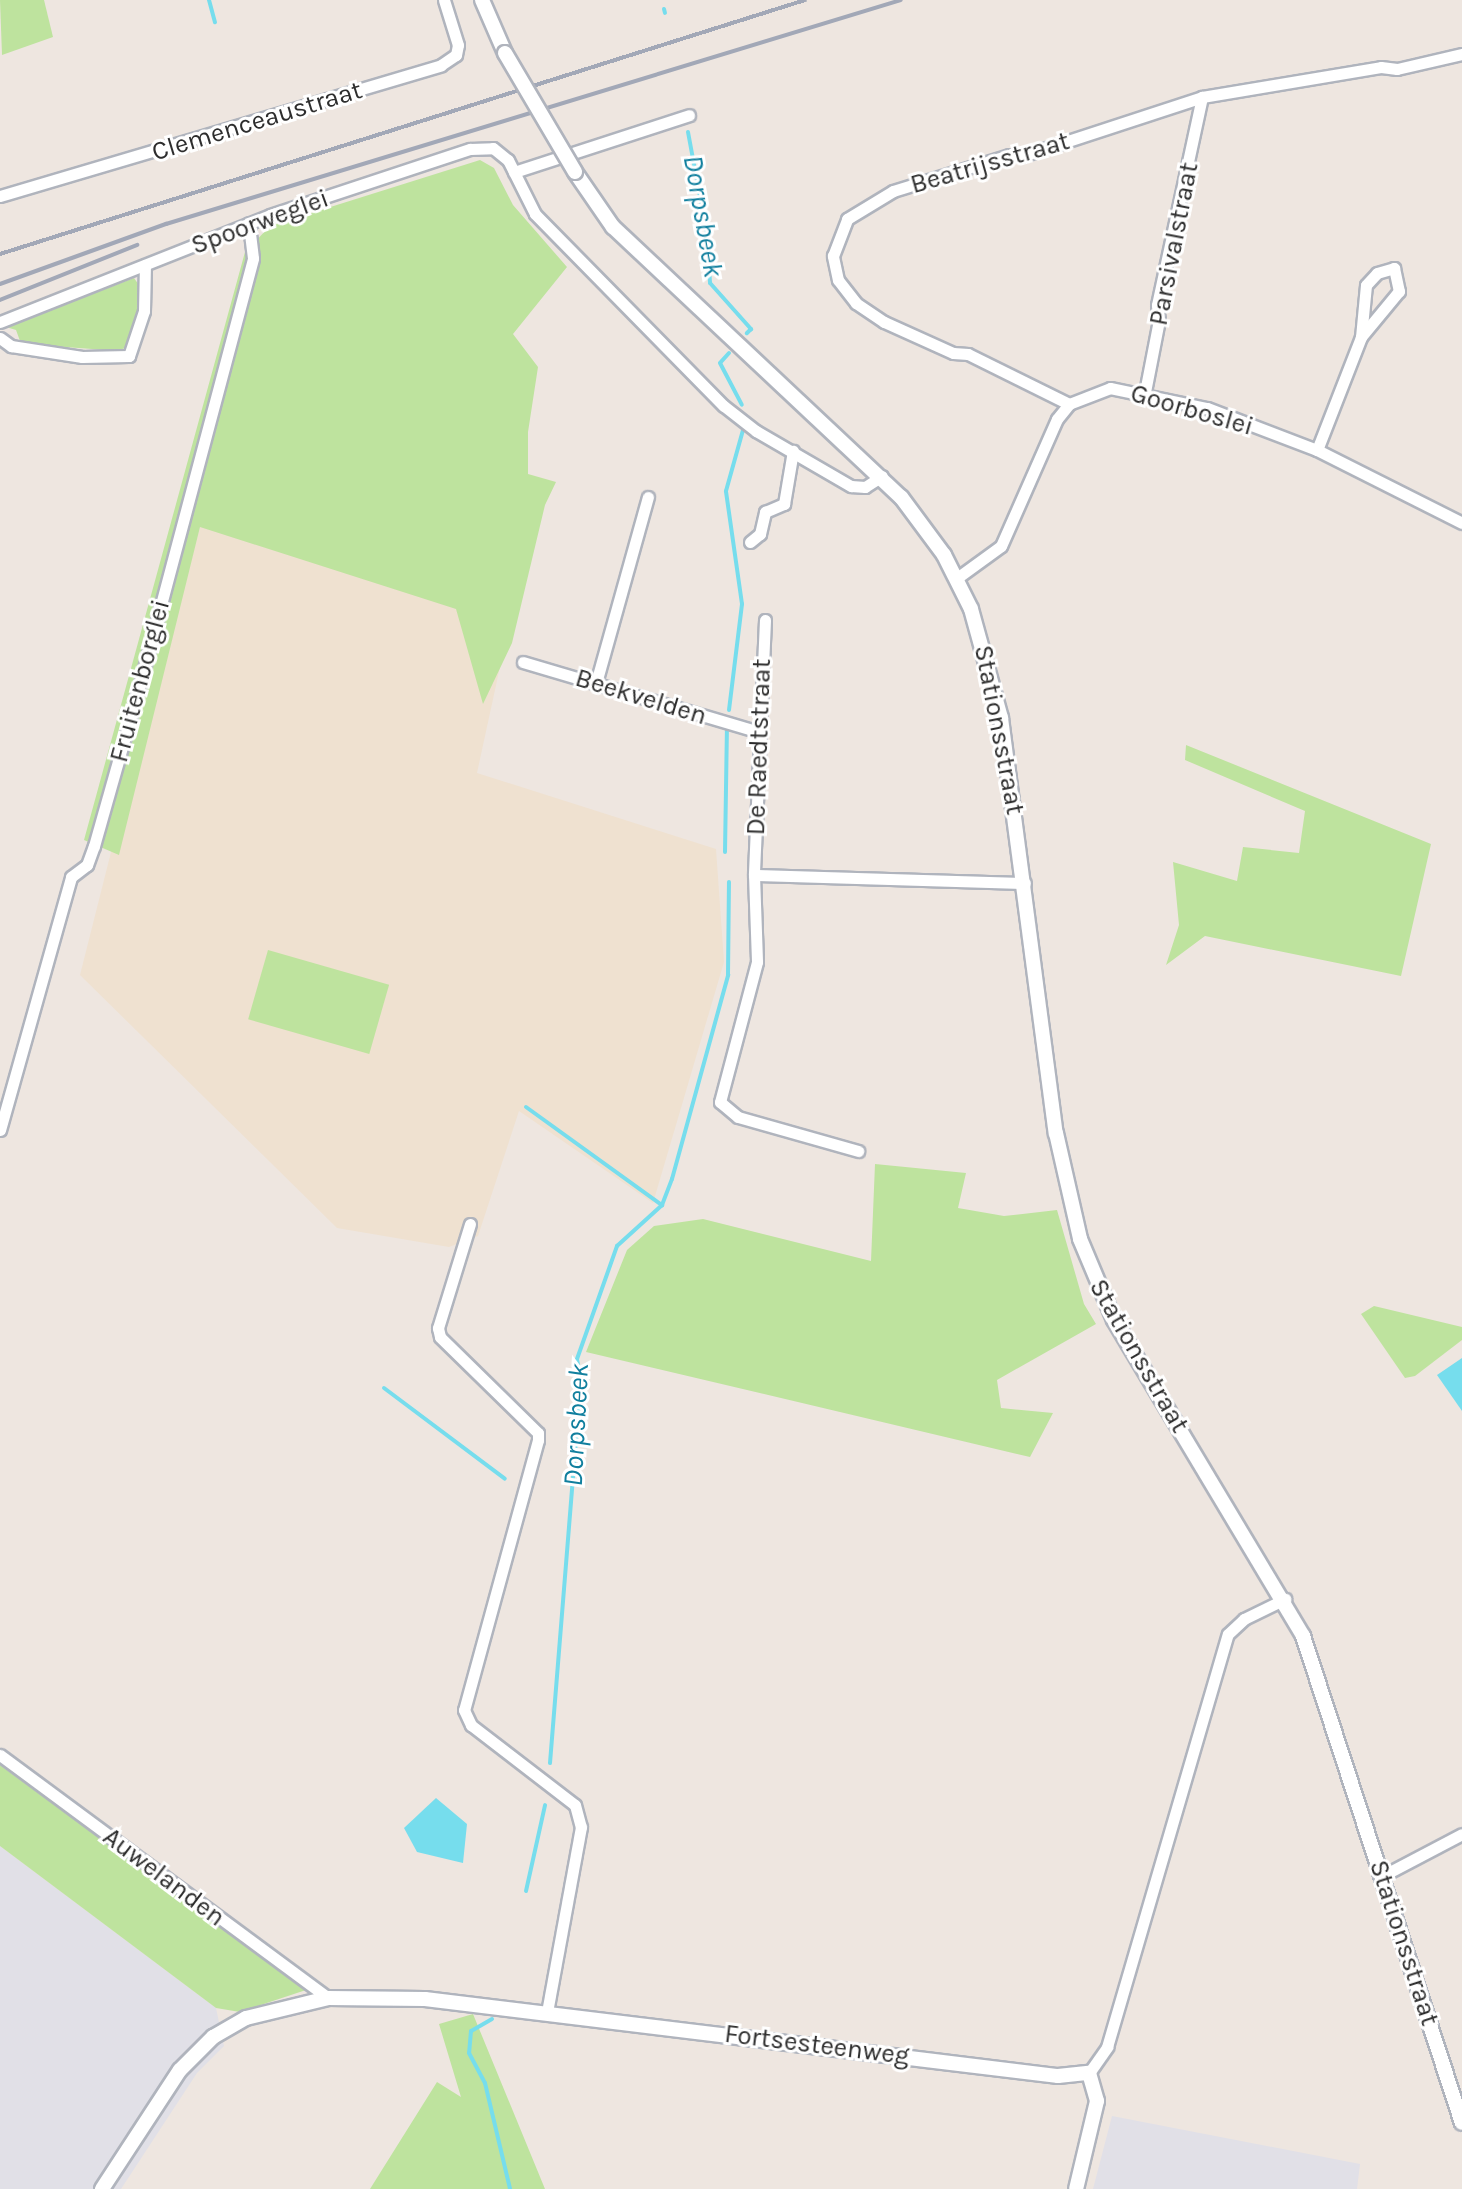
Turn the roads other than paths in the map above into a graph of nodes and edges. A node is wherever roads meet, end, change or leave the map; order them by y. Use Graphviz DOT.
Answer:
graph roads {
  1 [pos="444,0"];
  2 [pos="482,0"];
  3 [pos="1462,54"];
  4 [pos="1202,97"];
  5 [pos="689,115"];
  6 [pos="514,172"];
  7 [pos="0,196"];
  8 [pos="249,223"];
  9 [pos="145,265"];
  10 [pos="0,322"];
  11 [pos="1361,337"];
  12 [pos="0,338"];
  13 [pos="1145,392"];
  14 [pos="1069,404"];
  15 [pos="1317,450"];
  16 [pos="793,451"];
  17 [pos="882,476"];
  18 [pos="648,497"];
  19 [pos="1462,523"];
  20 [pos="750,542"];
  21 [pos="957,578"];
  22 [pos="765,620"];
  23 [pos="523,662"];
  24 [pos="596,683"];
  25 [pos="760,732"];
  26 [pos="754,875"];
  27 [pos="1025,883"];
  28 [pos="0,1130"];
  29 [pos="858,1151"];
  30 [pos="470,1224"];
  31 [pos="1285,1599"];
  32 [pos="0,1755"];
  33 [pos="1462,1834"];
  34 [pos="1382,1876"];
  35 [pos="328,1998"];
  36 [pos="547,2013"];
  37 [pos="1089,2073"];
  38 [pos="1462,2123"];
  39 [pos="102,2189"];
  40 [pos="1076,2189"];
  1 -- 7 [label="street, Clemenceaustraat"];
  2 -- 17 [label="street, Stationsstraat, bridge"];
  3 -- 4 [label="street, Beatrijsstraat"];
  4 -- 13 [label="street, Parsivalstraat"];
  4 -- 14 [label="street, Beatrijsstraat"];
  5 -- 6 [label="street"];
  6 -- 8 [label="street, Spoorweglei"];
  6 -- 16 [label="street"];
  8 -- 9 [label="street, Spoorweglei"];
  8 -- 28 [label="street, Fruitenborglei"];
  9 -- 10 [label="street, Spoorweglei"];
  9 -- 12 [label="street"];
  11 -- 11 [label="street"];
  11 -- 15 [label="street"];
  13 -- 14 [label="street, Goorboslei"];
  13 -- 15 [label="street, Goorboslei"];
  14 -- 21 [label="street"];
  15 -- 19 [label="street, Goorboslei"];
  16 -- 17 [label="street"];
  16 -- 20 [label="street"];
  17 -- 21 [label="street, Stationsstraat"];
  18 -- 24 [label="street"];
  21 -- 27 [label="street, Stationsstraat"];
  22 -- 25 [label="street, De Raedtstraat"];
  23 -- 24 [label="street, Beekvelden"];
  24 -- 25 [label="street, Beekvelden"];
  25 -- 26 [label="street, De Raedtstraat"];
  26 -- 27 [label="street"];
  26 -- 29 [label="street, De Raedtstraat"];
  27 -- 31 [label="street, Stationsstraat"];
  30 -- 36 [label="street"];
  31 -- 34 [label="street, Stationsstraat"];
  31 -- 37 [label="street"];
  32 -- 35 [label="street, Auwelanden"];
  33 -- 34 [label="street"];
  34 -- 38 [label="street, Stationsstraat"];
  35 -- 36 [label="street, Fortsesteenweg"];
  35 -- 39 [label="street, Fortsesteenweg"];
  36 -- 37 [label="street, Fortsesteenweg"];
  37 -- 40 [label="street"];
}
